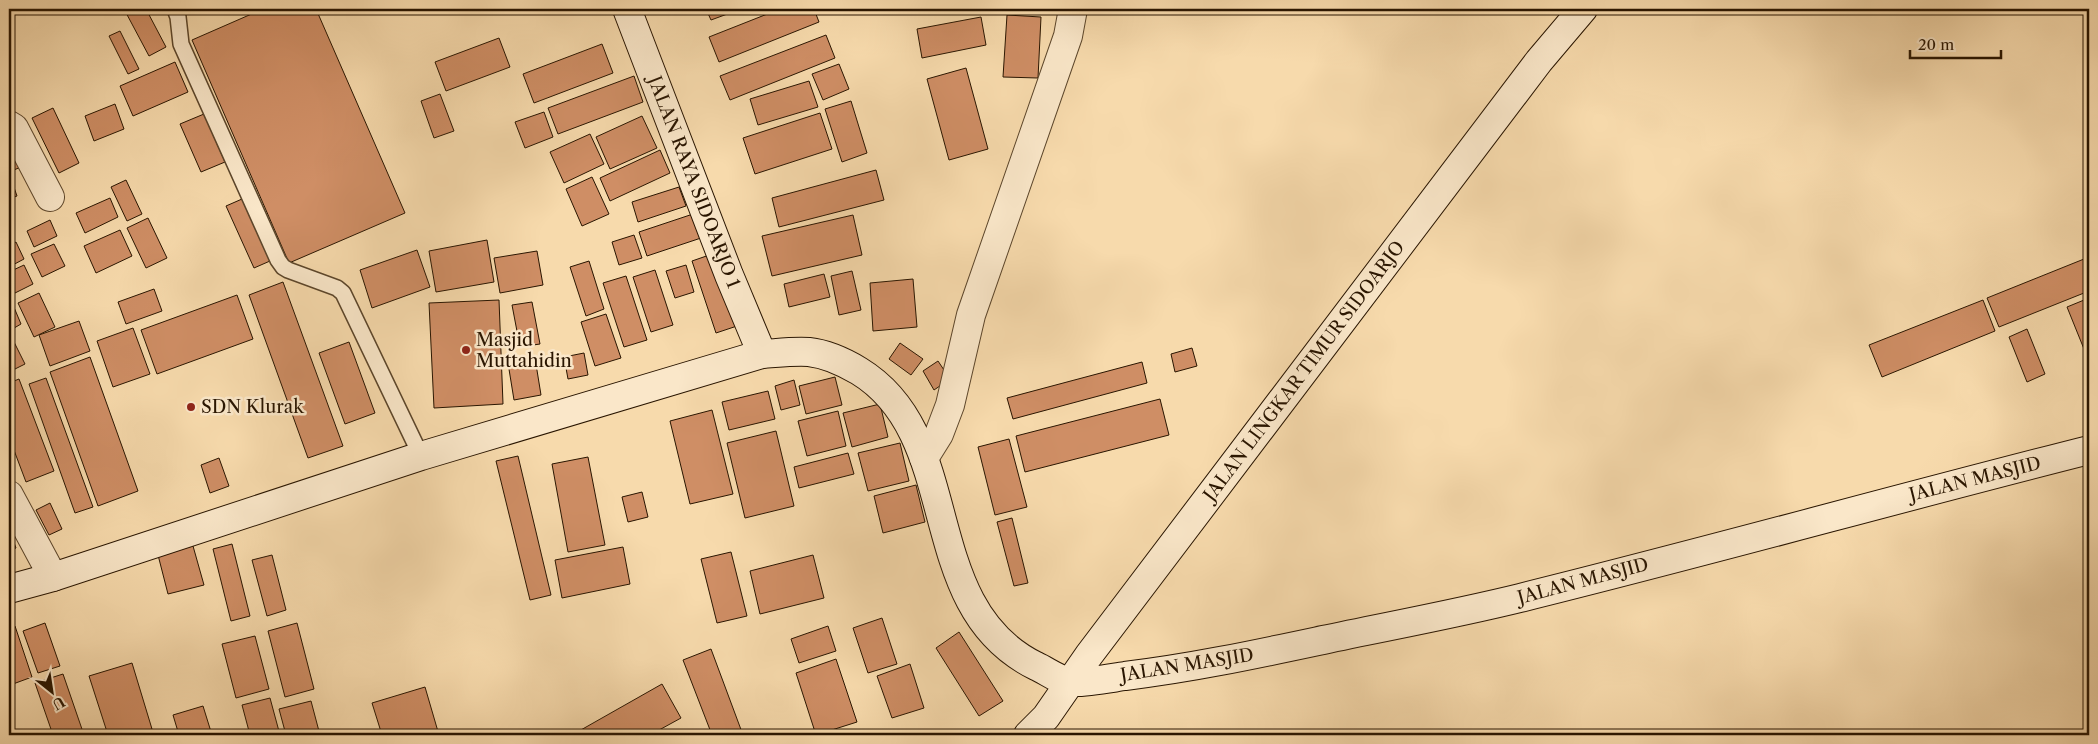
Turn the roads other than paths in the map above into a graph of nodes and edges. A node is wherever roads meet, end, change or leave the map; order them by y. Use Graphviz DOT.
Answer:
graph roads {
  1 [pos="175,9"];
  2 [pos="627,9"];
  3 [pos="1073,9"];
  4 [pos="1582,9"];
  5 [pos="9,125"];
  6 [pos="50,197"];
  7 [pos="762,354"];
  8 [pos="2089,450"];
  9 [pos="421,456"];
  10 [pos="924,458"];
  11 [pos="9,495"];
  12 [pos="53,577"];
  13 [pos="9,590"];
  14 [pos="1070,682"];
  15 [pos="1041,729"];
  1 -- 9 [label="lane"];
  2 -- 7 [label="street, JALAN RAYA SIDOARJO 1"];
  3 -- 10 [label="street"];
  4 -- 14 [label="street, JALAN LINGKAR TIMUR SIDOARJO"];
  5 -- 6 [label="street"];
  7 -- 9 [label="street"];
  7 -- 10 [label="street"];
  8 -- 14 [label="street, JALAN MASJID"];
  9 -- 12 [label="street"];
  10 -- 14 [label="street"];
  11 -- 12 [label="street"];
  12 -- 13 [label="street"];
  14 -- 15 [label="street, JALAN LINGKAR TIMUR SIDOARJO"];
}
